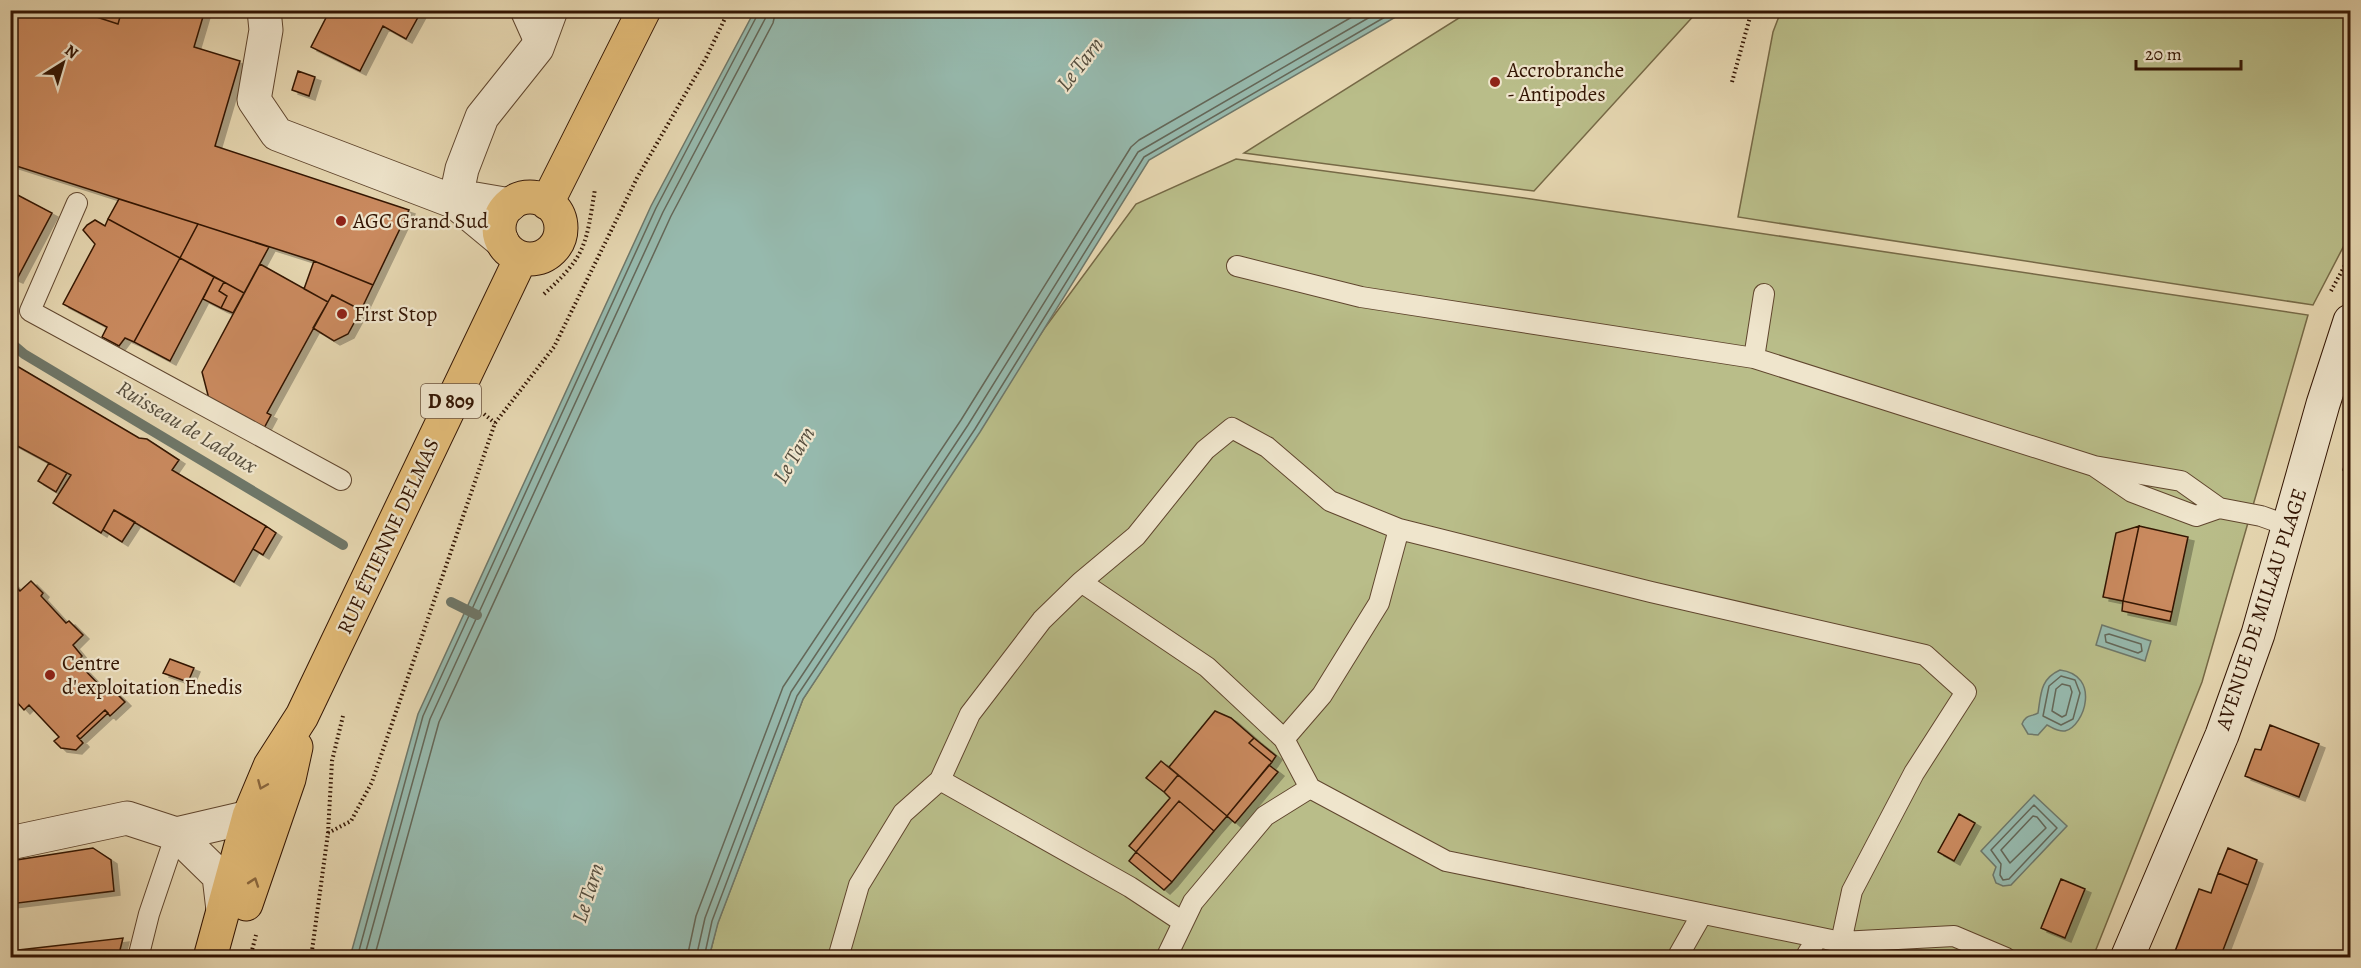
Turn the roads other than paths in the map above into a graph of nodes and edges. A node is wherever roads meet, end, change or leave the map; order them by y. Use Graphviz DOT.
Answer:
graph roads {
  1 [pos="264,10"];
  2 [pos="520,10"];
  3 [pos="551,10"];
  4 [pos="644,10"];
  5 [pos="537,48"];
  6 [pos="455,202"];
  7 [pos="77,203"];
  8 [pos="547,203"];
  9 [pos="510,205"];
  10 [pos="512,250"];
  11 [pos="1237,266"];
  12 [pos="1764,294"];
  13 [pos="2350,321"];
  14 [pos="1754,358"];
  15 [pos="2094,466"];
  16 [pos="341,480"];
  17 [pos="2219,508"];
  18 [pos="2289,526"];
  19 [pos="1399,529"];
  20 [pos="1081,582"];
  21 [pos="302,716"];
  22 [pos="1284,739"];
  23 [pos="940,780"];
  24 [pos="1310,788"];
  25 [pos="249,816"];
  26 [pos="176,834"];
  27 [pos="10,843"];
  28 [pos="224,910"];
  29 [pos="1702,914"];
  30 [pos="1184,922"];
  31 [pos="1816,938"];
  32 [pos="1841,942"];
  33 [pos="138,957"];
  34 [pos="210,957"];
  35 [pos="229,957"];
  36 [pos="838,957"];
  37 [pos="1166,957"];
  38 [pos="1677,957"];
  39 [pos="1805,957"];
  40 [pos="2006,957"];
  41 [pos="2127,957"];
  1 -- 6 [label="street"];
  2 -- 5 [label="lane"];
  3 -- 5 [label="street"];
  4 -- 8 [label="main road"];
  5 -- 6 [label="street"];
  6 -- 9 [label="street"];
  6 -- 10 [label="street"];
  7 -- 16 [label="lane"];
  8 -- 9 [label="main road"];
  8 -- 10 [label="main road"];
  9 -- 10 [label="main road, RUE ÉTIENNE DELMAS"];
  10 -- 21 [label="main road, RUE ÉTIENNE DELMAS / D 809"];
  11 -- 14 [label="lane"];
  12 -- 14 [label="lane"];
  13 -- 18 [label="street, AVENUE DE MILLAU PLAGE"];
  14 -- 15 [label="lane"];
  15 -- 17 [label="lane"];
  15 -- 17 [label="lane"];
  17 -- 18 [label="lane"];
  18 -- 41 [label="street, AVENUE DE MILLAU PLAGE"];
  19 -- 20 [label="lane"];
  19 -- 22 [label="lane"];
  19 -- 32 [label="lane"];
  20 -- 22 [label="lane"];
  20 -- 23 [label="lane"];
  21 -- 25 [label="main road, RUE ÉTIENNE DELMAS / D 809, one-way"];
  35 -- 21 [label="main road, RUE ÉTIENNE DELMAS / D 809, one-way"];
  22 -- 24 [label="lane"];
  23 -- 30 [label="lane"];
  23 -- 36 [label="lane"];
  24 -- 29 [label="lane"];
  24 -- 30 [label="lane"];
  25 -- 26 [label="street"];
  25 -- 28 [label="main road, RUE ÉTIENNE DELMAS / D 809"];
  26 -- 27 [label="street"];
  26 -- 28 [label="street"];
  26 -- 33 [label="lane"];
  28 -- 34 [label="main road, RUE ÉTIENNE DELMAS / D 809"];
  29 -- 31 [label="lane"];
  29 -- 38 [label="lane"];
  30 -- 37 [label="lane"];
  31 -- 32 [label="lane"];
  31 -- 39 [label="lane"];
  32 -- 40 [label="lane"];
}
